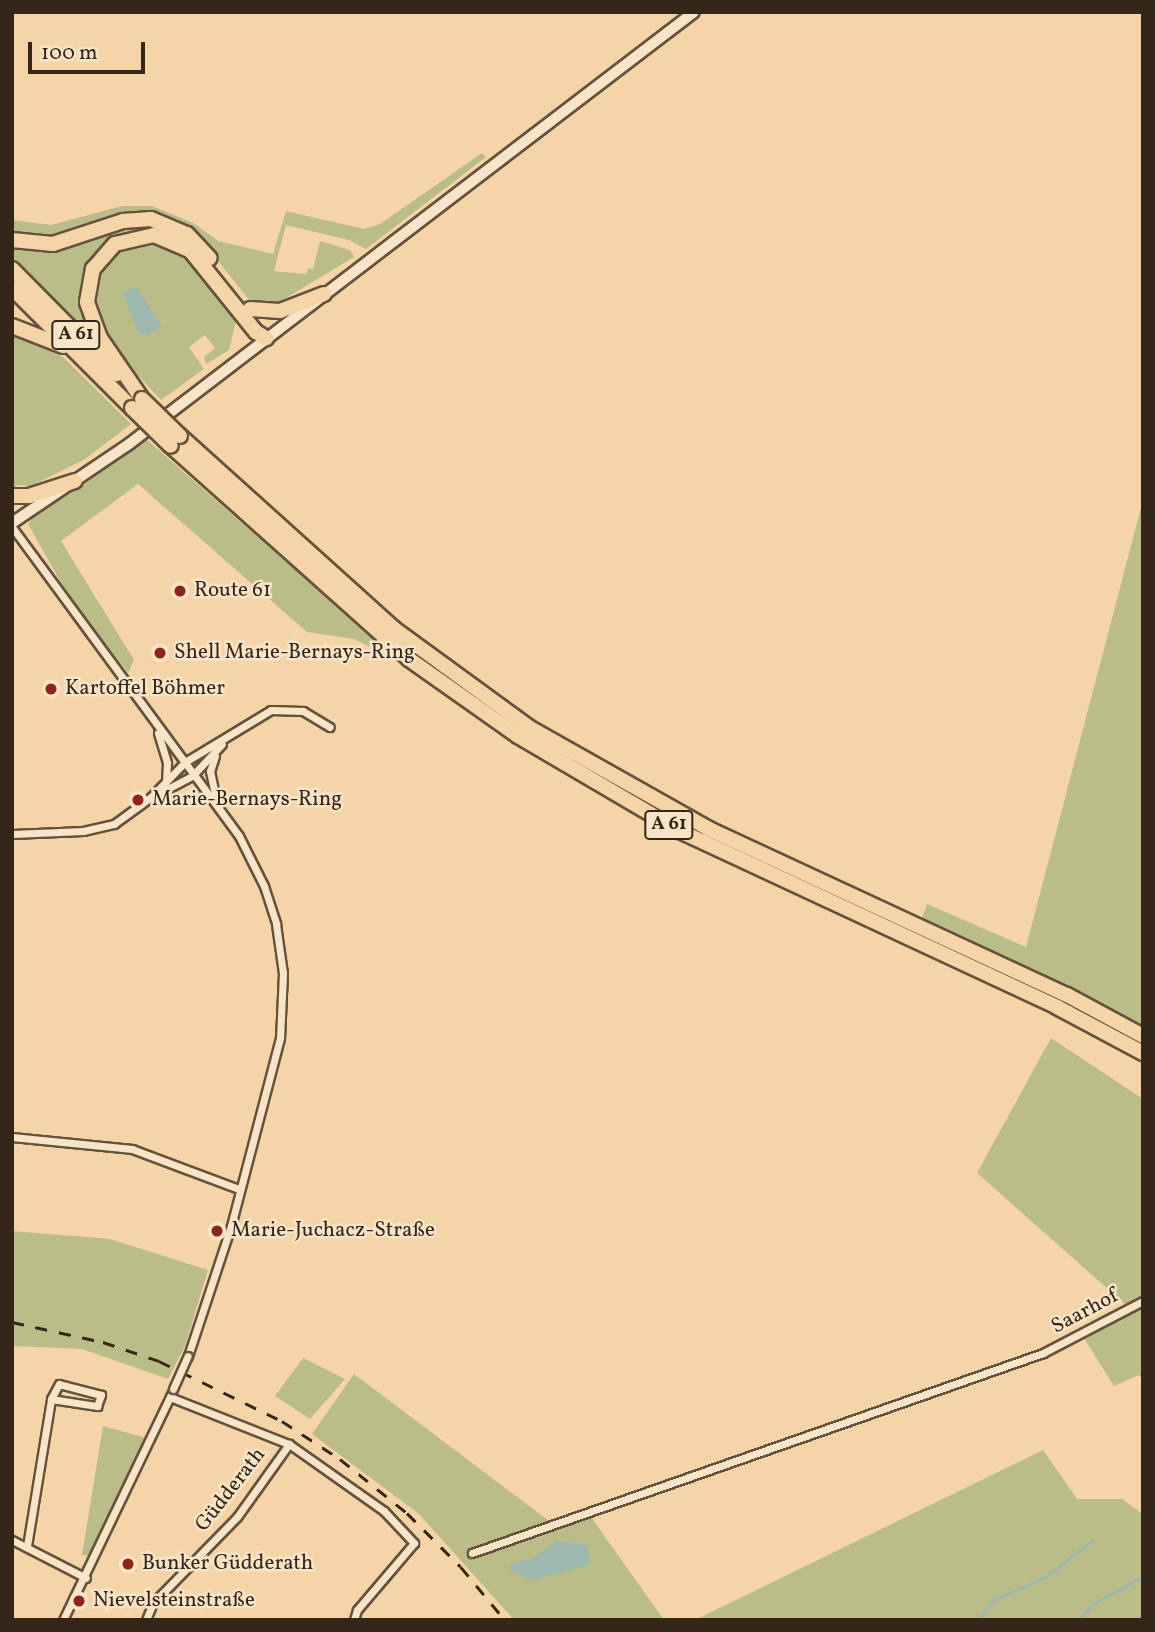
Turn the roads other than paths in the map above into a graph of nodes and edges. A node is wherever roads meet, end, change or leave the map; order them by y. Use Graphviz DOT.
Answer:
graph roads {
  1 [pos="694,12"];
  2 [pos="12,240"];
  3 [pos="12,269"];
  4 [pos="12,288"];
  5 [pos="324,293"];
  6 [pos="250,309"];
  7 [pos="12,326"];
  8 [pos="266,338"];
  9 [pos="73,350"];
  10 [pos="137,404"];
  11 [pos="175,441"];
  12 [pos="75,481"];
  13 [pos="12,496"];
  14 [pos="12,525"];
  15 [pos="330,727"];
  16 [pos="156,729"];
  17 [pos="224,741"];
  18 [pos="216,754"];
  19 [pos="185,762"];
  20 [pos="194,775"];
  21 [pos="166,782"];
  22 [pos="151,797"];
  23 [pos="219,806"];
  24 [pos="12,834"];
  25 [pos="1143,1036"];
  26 [pos="1143,1052"];
  27 [pos="12,1137"];
  28 [pos="239,1189"];
  29 [pos="1143,1301"];
  30 [pos="172,1393"];
  31 [pos="51,1399"];
  32 [pos="289,1444"];
  33 [pos="12,1540"];
  34 [pos="27,1546"];
  35 [pos="472,1553"];
  36 [pos="86,1578"];
  37 [pos="63,1620"];
  38 [pos="146,1620"];
  39 [pos="354,1620"];
  1 -- 5 [label="main road"];
  2 -- 6 [label="highway"];
  3 -- 10 [label="highway, A 61"];
  4 -- 9 [label="highway, A 61"];
  5 -- 6 [label="highway"];
  5 -- 8 [label="main road"];
  6 -- 8 [label="highway"];
  7 -- 9 [label="highway"];
  8 -- 10 [label="highway"];
  8 -- 12 [label="main road"];
  9 -- 10 [label="highway, A 61"];
  10 -- 11 [label="highway, A 61, bridge"];
  11 -- 25 [label="highway, A 61"];
  11 -- 26 [label="highway, A 61"];
  12 -- 13 [label="highway"];
  12 -- 14 [label="main road"];
  14 -- 16 [label="street"];
  15 -- 17 [label="street"];
  16 -- 19 [label="street"];
  16 -- 21 [label="street"];
  17 -- 18 [label="street"];
  17 -- 19 [label="street"];
  18 -- 20 [label="street"];
  18 -- 23 [label="street"];
  19 -- 20 [label="street"];
  19 -- 21 [label="street"];
  20 -- 22 [label="street"];
  20 -- 23 [label="street"];
  21 -- 22 [label="street"];
  22 -- 24 [label="street"];
  23 -- 28 [label="street"];
  27 -- 28 [label="street"];
  28 -- 30 [label="street, bridge"];
  29 -- 35 [label="street, Saarhof"];
  30 -- 32 [label="street, Güdderath"];
  30 -- 36 [label="street"];
  31 -- 31 [label="street"];
  31 -- 34 [label="street"];
  32 -- 38 [label="street, Güdderath"];
  32 -- 39 [label="street, Güdderath"];
  33 -- 34 [label="street"];
  34 -- 36 [label="street"];
  36 -- 37 [label="street"];
}
